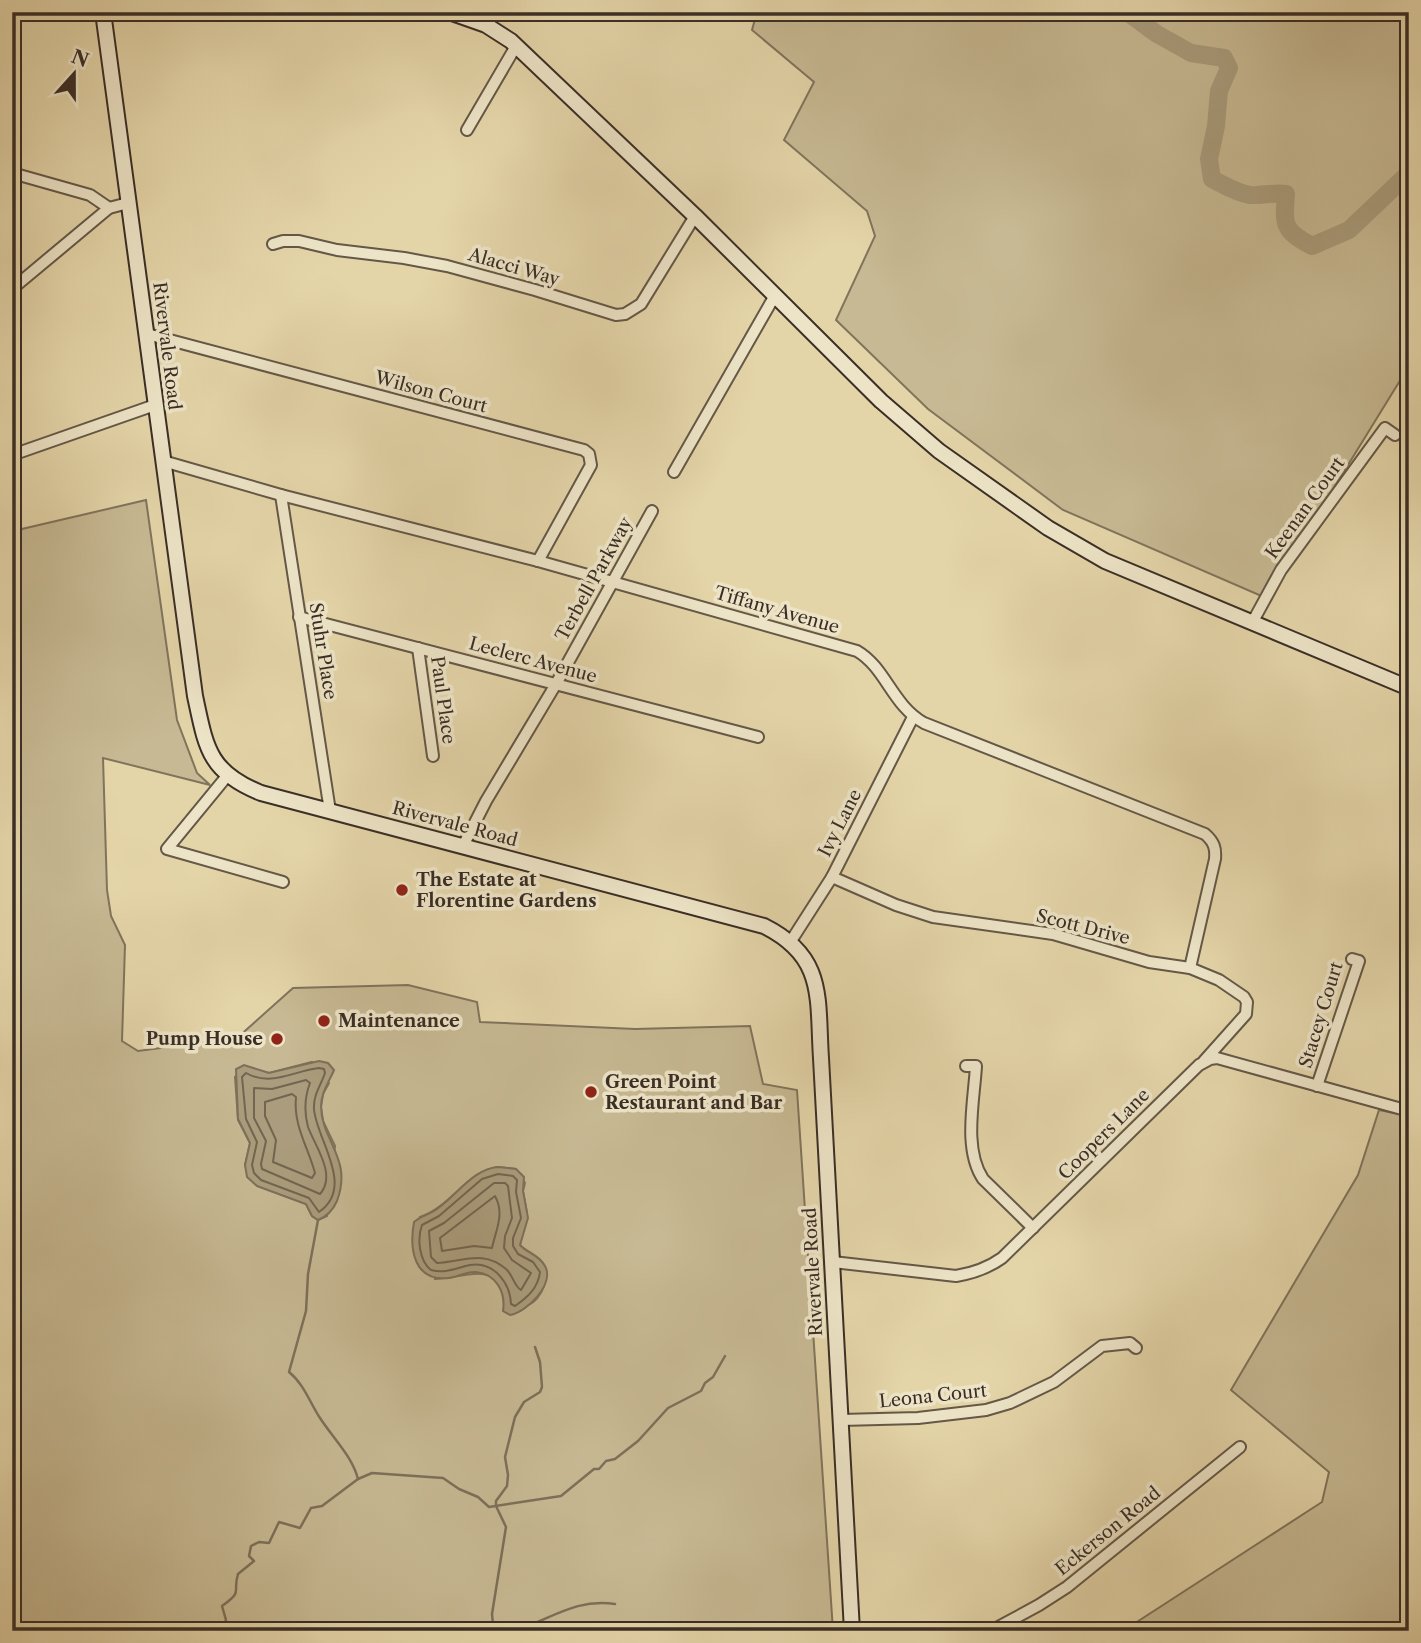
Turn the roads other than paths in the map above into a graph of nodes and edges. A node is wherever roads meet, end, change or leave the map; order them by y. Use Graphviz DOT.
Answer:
graph roads {
  1 [pos="103,12"];
  2 [pos="449,12"];
  3 [pos="490,18"];
  4 [pos="516,46"];
  5 [pos="467,130"];
  6 [pos="12,173"];
  7 [pos="128,203"];
  8 [pos="109,208"];
  9 [pos="695,216"];
  10 [pos="273,244"];
  11 [pos="12,289"];
  12 [pos="774,297"];
  13 [pos="147,334"];
  14 [pos="155,405"];
  15 [pos="1395,435"];
  16 [pos="12,455"];
  17 [pos="163,461"];
  18 [pos="674,472"];
  19 [pos="281,495"];
  20 [pos="652,511"];
  21 [pos="538,561"];
  22 [pos="612,582"];
  23 [pos="299,617"];
  24 [pos="1252,623"];
  25 [pos="418,648"];
  26 [pos="556,684"];
  27 [pos="1409,688"];
  28 [pos="913,717"];
  29 [pos="758,737"];
  30 [pos="433,756"];
  31 [pos="227,776"];
  32 [pos="330,811"];
  33 [pos="463,846"];
  34 [pos="832,877"];
  35 [pos="283,882"];
  36 [pos="791,941"];
  37 [pos="1352,959"];
  38 [pos="1190,968"];
  39 [pos="1204,1061"];
  40 [pos="966,1066"];
  41 [pos="1317,1086"];
  42 [pos="1409,1111"];
  43 [pos="1033,1228"];
  44 [pos="832,1262"];
  45 [pos="1136,1348"];
  46 [pos="841,1420"];
  47 [pos="1240,1447"];
  48 [pos="852,1631"];
  49 [pos="990,1631"];
  1 -- 7 [label="street, Rivervale Road"];
  2 -- 3 [label="street"];
  3 -- 4 [label="street"];
  4 -- 5 [label="street"];
  4 -- 9 [label="street"];
  6 -- 8 [label="street"];
  7 -- 8 [label="street"];
  7 -- 13 [label="street, Rivervale Road"];
  8 -- 11 [label="street"];
  9 -- 10 [label="street, Alacci Way"];
  9 -- 12 [label="street"];
  12 -- 18 [label="street"];
  12 -- 24 [label="street"];
  13 -- 14 [label="street, Rivervale Road"];
  13 -- 21 [label="street, Wilson Court"];
  14 -- 16 [label="street"];
  14 -- 17 [label="street, Rivervale Road"];
  15 -- 24 [label="street, Keenan Court"];
  17 -- 19 [label="street, Tiffany Avenue"];
  17 -- 31 [label="street, Rivervale Road"];
  19 -- 21 [label="street, Tiffany Avenue"];
  19 -- 23 [label="street, Stuhr Place"];
  20 -- 22 [label="street, Terbell Parkway"];
  21 -- 22 [label="street, Tiffany Avenue"];
  22 -- 26 [label="street, Terbell Parkway"];
  22 -- 28 [label="street, Tiffany Avenue"];
  23 -- 25 [label="street, Leclerc Avenue"];
  23 -- 32 [label="street, Stuhr Place"];
  24 -- 27 [label="street"];
  25 -- 26 [label="street, Leclerc Avenue"];
  25 -- 30 [label="street, Paul Place"];
  26 -- 29 [label="street, Leclerc Avenue"];
  26 -- 33 [label="street, Terbell Parkway"];
  28 -- 34 [label="street, Ivy Lane"];
  28 -- 38 [label="street, Tiffany Avenue"];
  31 -- 32 [label="street, Rivervale Road"];
  31 -- 35 [label="street"];
  32 -- 33 [label="street, Rivervale Road"];
  33 -- 36 [label="street, Rivervale Road"];
  34 -- 36 [label="street, Ivy Lane"];
  34 -- 38 [label="street, Scott Drive"];
  36 -- 44 [label="street, Rivervale Road"];
  37 -- 41 [label="street, Stacey Court"];
  38 -- 39 [label="street, Scott Drive"];
  39 -- 41 [label="street"];
  39 -- 43 [label="street, Coopers Lane"];
  40 -- 43 [label="street"];
  41 -- 42 [label="street"];
  43 -- 44 [label="street, Coopers Lane"];
  44 -- 46 [label="street, Rivervale Road"];
  45 -- 46 [label="street, Leona Court"];
  46 -- 48 [label="street, Rivervale Road"];
  47 -- 49 [label="street, Eckerson Road"];
}
